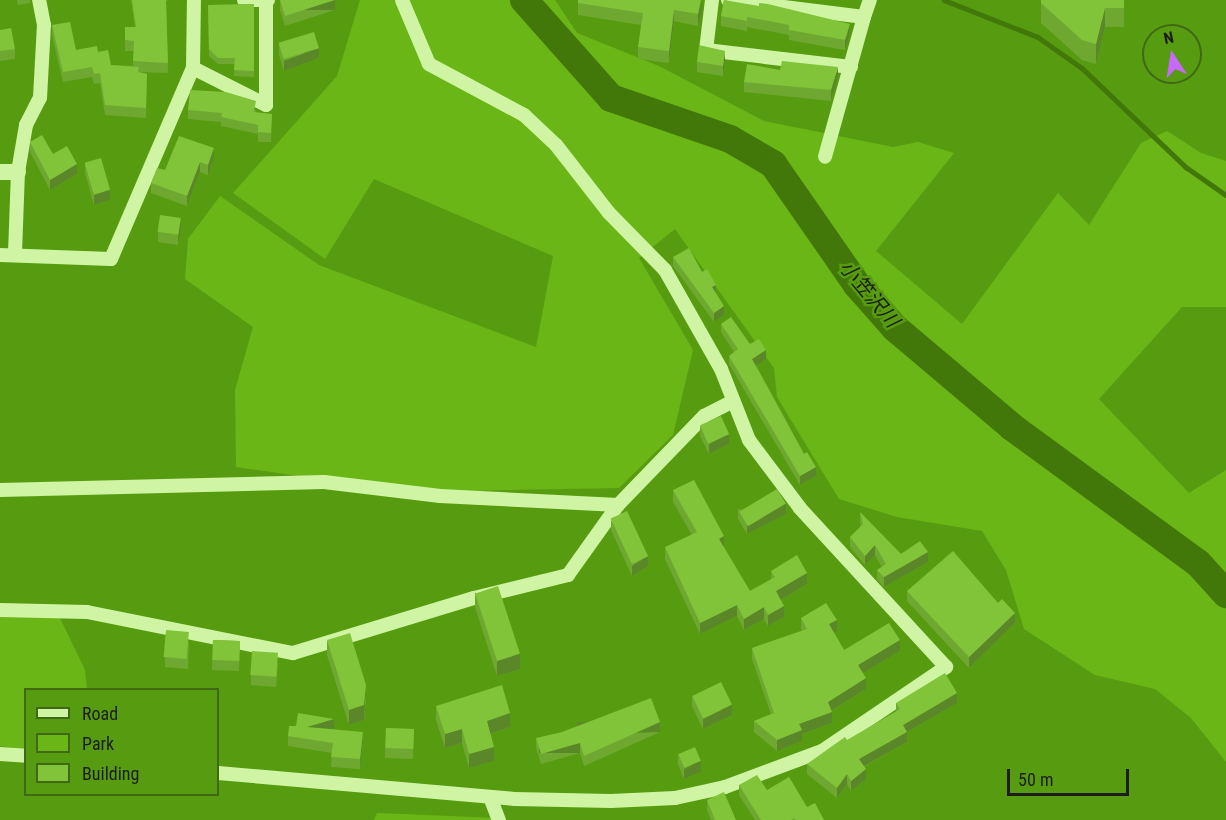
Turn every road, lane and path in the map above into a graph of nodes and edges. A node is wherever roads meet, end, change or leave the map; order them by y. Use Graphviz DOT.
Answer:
graph roads {
  1 [pos="39,0"];
  2 [pos="194,0"];
  3 [pos="244,0"];
  4 [pos="267,0"];
  5 [pos="402,0"];
  6 [pos="712,0"];
  7 [pos="728,0"];
  8 [pos="870,0"];
  9 [pos="864,17"];
  10 [pos="851,67"];
  11 [pos="193,68"];
  12 [pos="825,157"];
  13 [pos="0,172"];
  14 [pos="18,172"];
  15 [pos="15,253"];
  16 [pos="0,255"];
  17 [pos="733,401"];
  18 [pos="0,490"];
  19 [pos="618,505"];
  20 [pos="0,610"];
  21 [pos="0,754"];
  22 [pos="24,756"];
  23 [pos="219,773"];
  24 [pos="490,796"];
  25 [pos="499,820"];
  1 -- 14 [label="street"];
  2 -- 11 [label="street"];
  3 -- 4 [label="street"];
  4 -- 11 [label="street"];
  5 -- 17 [label="street"];
  6 -- 10 [label="street"];
  7 -- 9 [label="street"];
  8 -- 9 [label="street"];
  9 -- 10 [label="street"];
  10 -- 12 [label="street"];
  11 -- 15 [label="street"];
  13 -- 14 [label="street"];
  14 -- 15 [label="street"];
  15 -- 16 [label="street"];
  17 -- 19 [label="street"];
  17 -- 24 [label="street"];
  18 -- 19 [label="street"];
  19 -- 20 [label="street"];
  21 -- 22 [label="street"];
  23 -- 24 [label="street"];
  24 -- 25 [label="street"];
}
